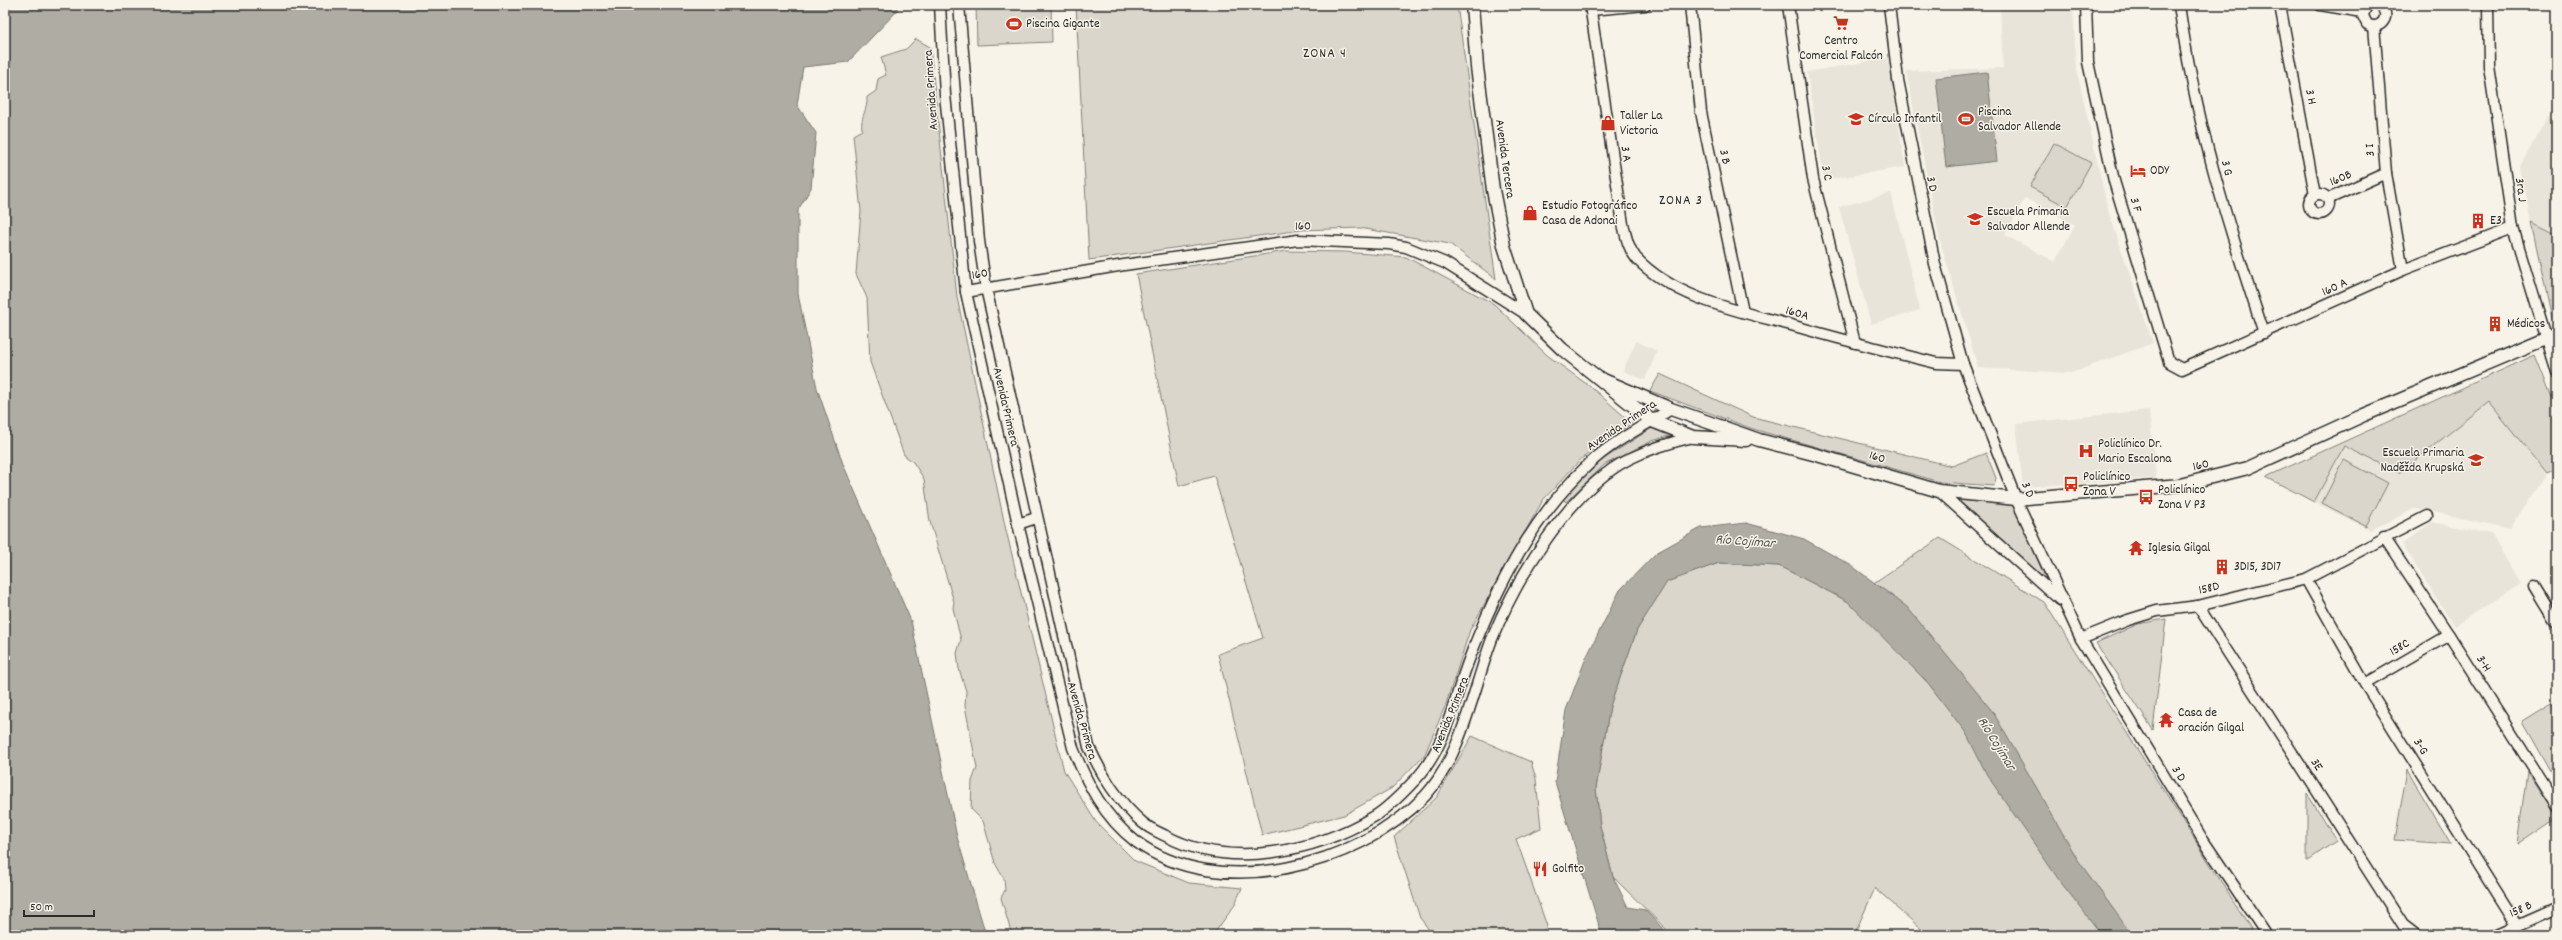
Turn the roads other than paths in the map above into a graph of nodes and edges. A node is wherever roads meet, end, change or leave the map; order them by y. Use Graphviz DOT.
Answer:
graph roads {
  1 [pos="940,5"];
  2 [pos="958,5"];
  3 [pos="1472,5"];
  4 [pos="1645,5"];
  5 [pos="1690,5"];
  6 [pos="1788,5"];
  7 [pos="1889,5"];
  8 [pos="2086,5"];
  9 [pos="2179,5"];
  10 [pos="2280,5"];
  11 [pos="2320,5"];
  12 [pos="2379,5"];
  13 [pos="2488,5"];
  14 [pos="1591,7"];
  15 [pos="2366,8"];
  16 [pos="2374,26"];
  17 [pos="2386,173"];
  18 [pos="2315,195"];
  19 [pos="2328,199"];
  20 [pos="2513,228"];
  21 [pos="1636,257"];
  22 [pos="2404,270"];
  23 [pos="986,288"];
  24 [pos="966,292"];
  25 [pos="1743,312"];
  26 [pos="1526,314"];
  27 [pos="2264,333"];
  28 [pos="2557,334"];
  29 [pos="2545,338"];
  30 [pos="1854,343"];
  31 [pos="2169,362"];
  32 [pos="1963,364"];
  33 [pos="2557,373"];
  34 [pos="1601,379"];
  35 [pos="1671,409"];
  36 [pos="1688,415"];
  37 [pos="1652,421"];
  38 [pos="1693,436"];
  39 [pos="1759,440"];
  40 [pos="1939,491"];
  41 [pos="2016,499"];
  42 [pos="2427,516"];
  43 [pos="1036,518"];
  44 [pos="1018,524"];
  45 [pos="2384,537"];
  46 [pos="2306,580"];
  47 [pos="2535,586"];
  48 [pos="2062,602"];
  49 [pos="2198,606"];
  50 [pos="2557,622"];
  51 [pos="2449,635"];
  52 [pos="2081,640"];
  53 [pos="2365,684"];
  54 [pos="1088,742"];
  55 [pos="1073,748"];
  56 [pos="2557,806"];
  57 [pos="1256,854"];
  58 [pos="1257,873"];
  59 [pos="2557,908"];
  60 [pos="2517,926"];
  61 [pos="2267,935"];
  62 [pos="2416,935"];
  63 [pos="2496,935"];
  1 -- 24 [label="street, Avenida Primera"];
  2 -- 23 [label="street, Avenida Primera"];
  3 -- 26 [label="main road, Avenida Tercera"];
  4 -- 14 [label="street"];
  5 -- 25 [label="street, 3 B"];
  6 -- 30 [label="street, 3 C"];
  7 -- 32 [label="street, 3 D"];
  8 -- 31 [label="street, 3 F"];
  9 -- 27 [label="street, 3 G"];
  10 -- 18 [label="street, 3 H"];
  11 -- 15 [label="street"];
  12 -- 16 [label="street"];
  13 -- 20 [label="street, 3ra J"];
  14 -- 21 [label="street, 3 A"];
  15 -- 16 [label="street"];
  16 -- 17 [label="street, 3 I"];
  17 -- 19 [label="street, 160B"];
  17 -- 22 [label="street, 3 I"];
  18 -- 19 [label="street"];
  18 -- 19 [label="street"];
  20 -- 22 [label="street, 160 A"];
  20 -- 29 [label="street, 3ra J"];
  21 -- 25 [label="street, 160A"];
  22 -- 27 [label="street, 160 A"];
  23 -- 24 [label="street, 160"];
  23 -- 26 [label="street, 160"];
  23 -- 43 [label="street, Avenida Primera"];
  24 -- 44 [label="street, Avenida Primera"];
  25 -- 30 [label="street, 160A"];
  26 -- 34 [label="main road, 160"];
  27 -- 31 [label="street, 160 A"];
  28 -- 29 [label="main road, 160"];
  29 -- 33 [label="street, 3ra J"];
  29 -- 41 [label="main road, 160"];
  30 -- 32 [label="street, 160A"];
  32 -- 41 [label="street, 3 D"];
  34 -- 35 [label="main road, 160"];
  34 -- 37 [label="main road, 160"];
  35 -- 36 [label="main road, 160"];
  35 -- 37 [label="street, Avenida Primera"];
  36 -- 38 [label="main road"];
  36 -- 39 [label="main road, 160"];
  37 -- 38 [label="main road, 160"];
  37 -- 57 [label="street, Avenida Primera"];
  38 -- 39 [label="main road, 160"];
  38 -- 58 [label="street, Avenida Primera"];
  39 -- 40 [label="main road, 160"];
  40 -- 41 [label="main road, 160"];
  40 -- 48 [label="street"];
  41 -- 48 [label="street, 3 D"];
  42 -- 45 [label="street, 158D"];
  43 -- 44 [label="street"];
  43 -- 54 [label="street, Avenida Primera"];
  44 -- 55 [label="street, Avenida Primera"];
  45 -- 46 [label="street, 158D"];
  45 -- 51 [label="street, 3-H"];
  46 -- 49 [label="street, 158D"];
  46 -- 53 [label="street, 3-G"];
  47 -- 50 [label="street"];
  48 -- 52 [label="street, 3 D"];
  49 -- 52 [label="street, 158D"];
  49 -- 62 [label="street, 3E"];
  51 -- 53 [label="street, 158C"];
  51 -- 56 [label="street, 3-H"];
  52 -- 61 [label="street, 3 D"];
  53 -- 60 [label="street, 3-G"];
  54 -- 55 [label="street"];
  54 -- 57 [label="street, Avenida Primera"];
  55 -- 58 [label="street, Avenida Primera"];
  57 -- 58 [label="street"];
  59 -- 60 [label="street, 158 B"];
  60 -- 63 [label="street, 158 B"];
}
